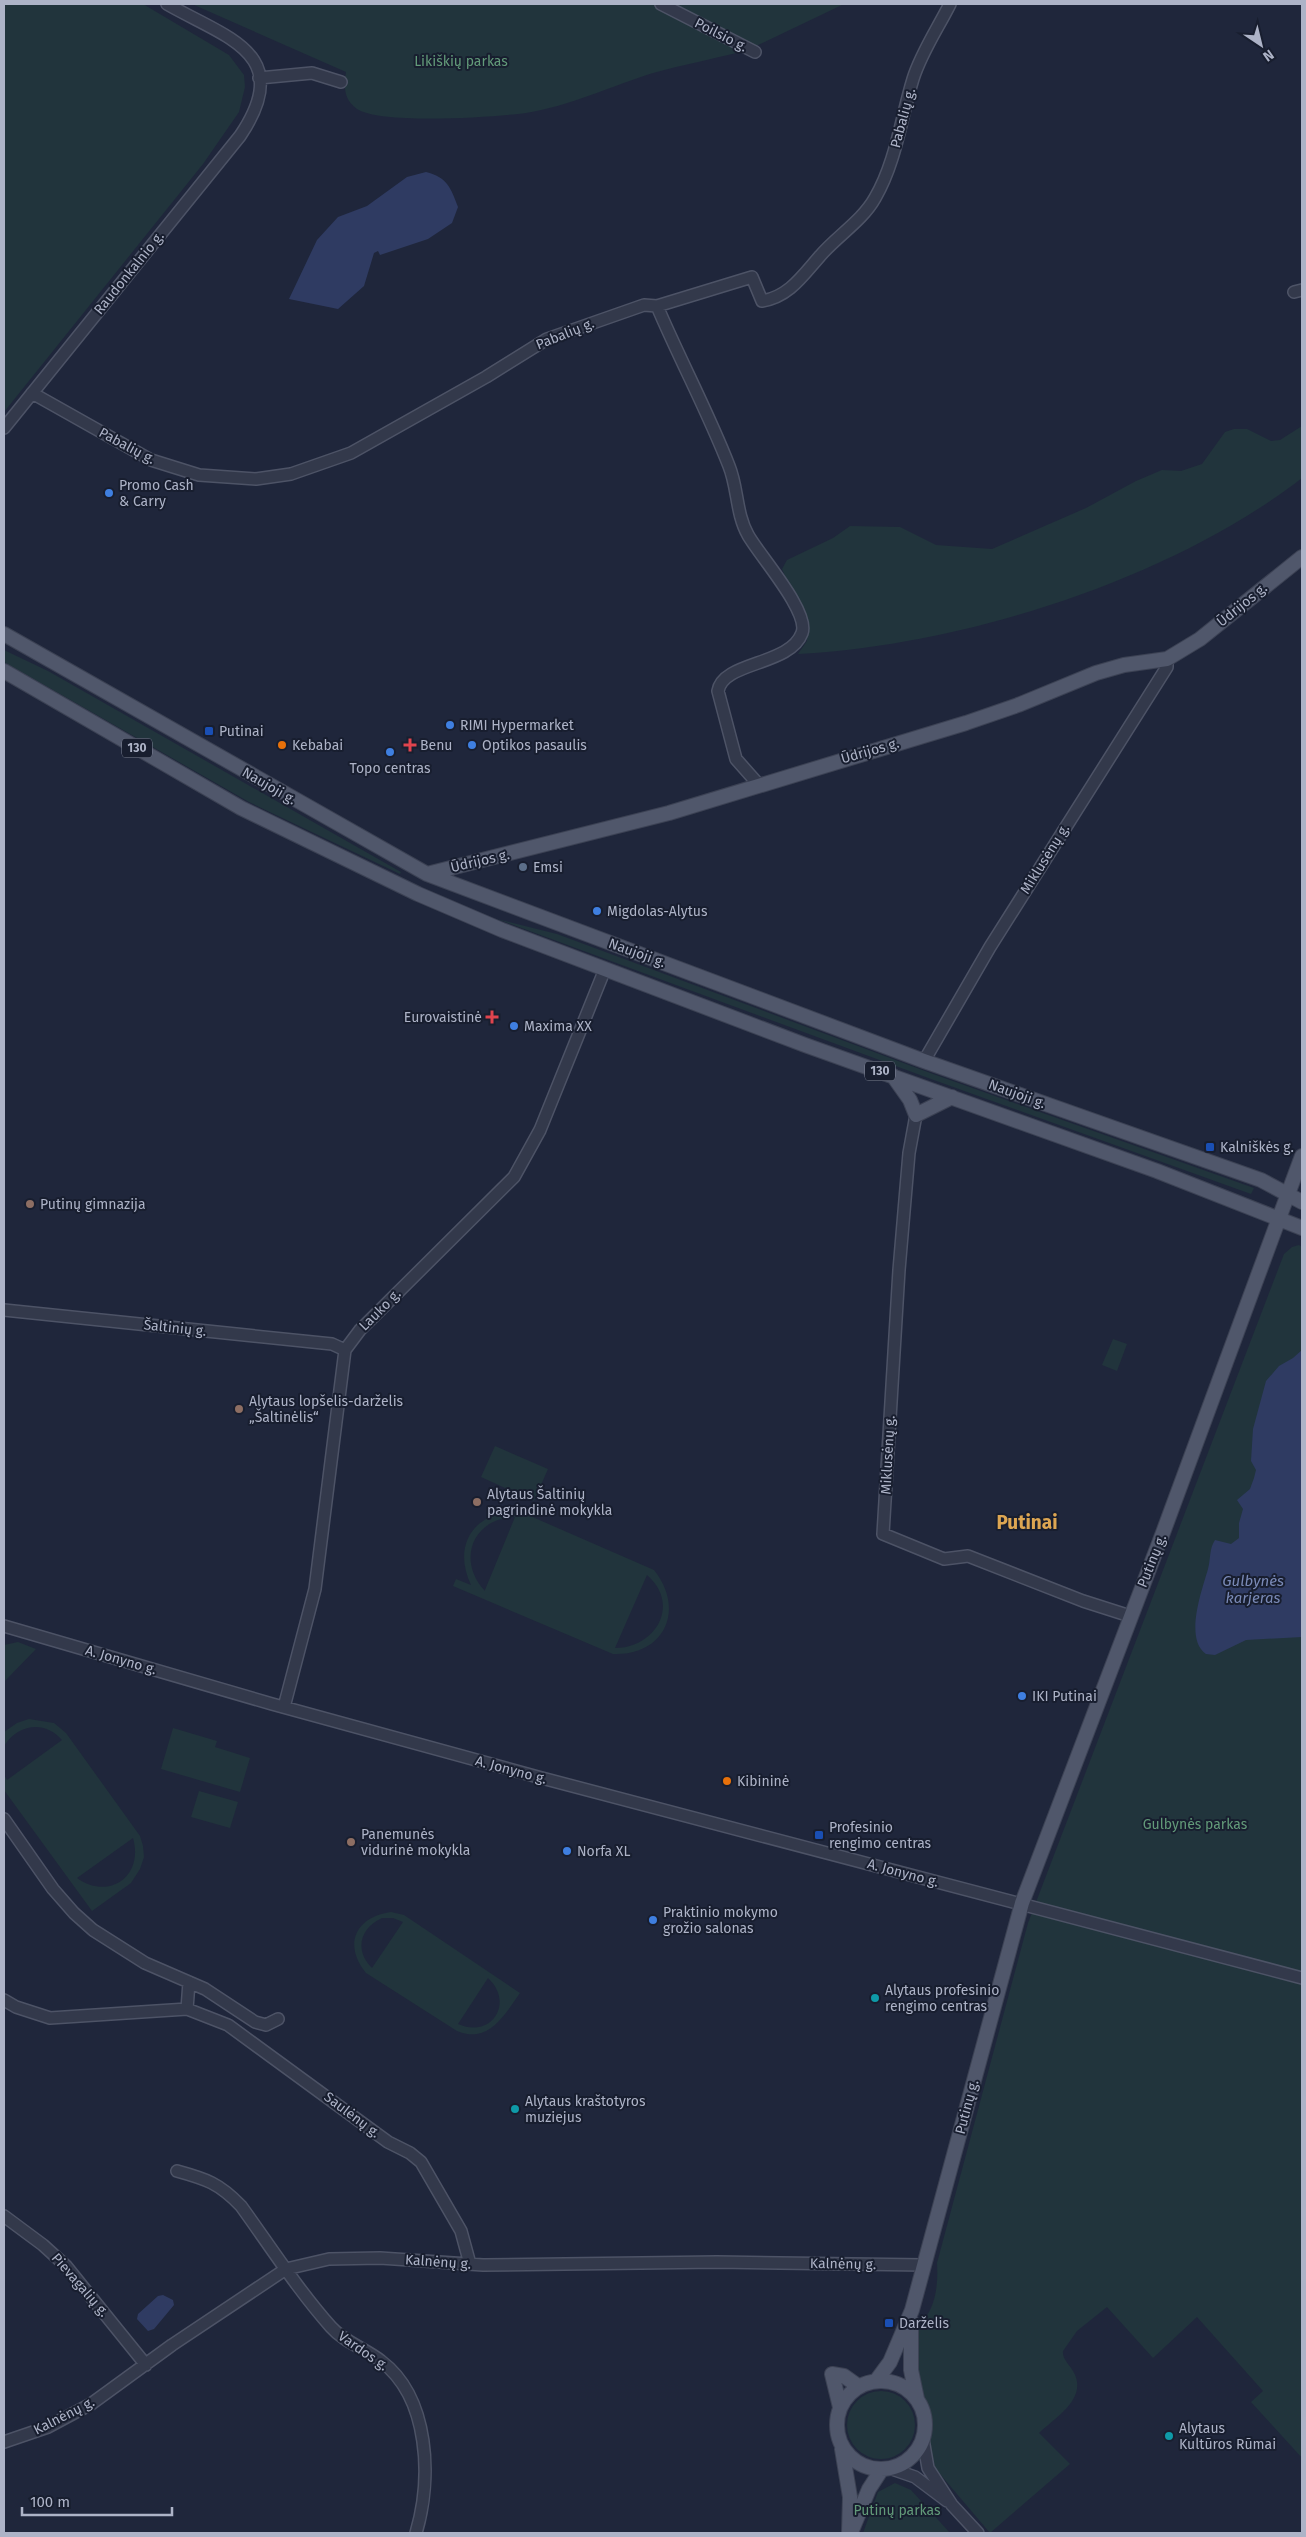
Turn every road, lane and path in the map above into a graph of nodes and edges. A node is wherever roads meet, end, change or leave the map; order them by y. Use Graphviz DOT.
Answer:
graph roads {
  1 [pos="167,4"];
  2 [pos="660,4"];
  3 [pos="950,4"];
  4 [pos="755,52"];
  5 [pos="259,78"];
  6 [pos="341,82"];
  7 [pos="657,306"];
  8 [pos="32,393"];
  9 [pos="4,428"];
  10 [pos="1302,557"];
  11 [pos="4,634"];
  12 [pos="1167,659"];
  13 [pos="4,671"];
  14 [pos="759,785"];
  15 [pos="427,874"];
  16 [pos="418,894"];
  17 [pos="605,969"];
  18 [pos="924,1061"];
  19 [pos="893,1076"];
  20 [pos="952,1097"];
  21 [pos="916,1115"];
  22 [pos="1302,1156"];
  23 [pos="1288,1195"];
  24 [pos="1302,1202"];
  25 [pos="1279,1218"];
  26 [pos="1302,1228"];
  27 [pos="4,1310"];
  28 [pos="345,1350"];
  29 [pos="1130,1616"];
  30 [pos="4,1626"];
  31 [pos="284,1708"];
  32 [pos="4,1819"];
  33 [pos="1022,1903"];
  34 [pos="1302,1978"];
  35 [pos="188,1982"];
  36 [pos="4,2000"];
  37 [pos="187,2009"];
  38 [pos="278,2019"];
  39 [pos="177,2171"];
  40 [pos="4,2216"];
  41 [pos="470,2264"];
  42 [pos="924,2265"];
  43 [pos="286,2269"];
  44 [pos="912,2310"];
  45 [pos="146,2365"];
  46 [pos="876,2381"];
  47 [pos="858,2386"];
  48 [pos="917,2399"];
  49 [pos="840,2407"];
  50 [pos="923,2439"];
  51 [pos="4,2442"];
  52 [pos="840,2444"];
  53 [pos="886,2469"];
  54 [pos="952,2505"];
  55 [pos="416,2533"];
  56 [pos="850,2533"];
  57 [pos="978,2533"];
  1 -- 5 [label="street"];
  2 -- 4 [label="street, Poilsio g."];
  3 -- 7 [label="street, Pabalių g."];
  5 -- 6 [label="street"];
  5 -- 8 [label="street, Raudonkalnio g."];
  7 -- 8 [label="street, Pabalių g."];
  7 -- 14 [label="street"];
  8 -- 9 [label="street, Raudonkalnio g."];
  10 -- 12 [label="main road, Ūdrijos g."];
  11 -- 15 [label="main road, Naujoji g. / 130"];
  12 -- 14 [label="main road, Ūdrijos g."];
  12 -- 18 [label="street, Miklusėnų g."];
  13 -- 16 [label="main road, Naujoji g. / 130"];
  14 -- 15 [label="main road, Ūdrijos g."];
  15 -- 16 [label="main road"];
  15 -- 18 [label="main road, Naujoji g. / 130"];
  16 -- 17 [label="main road, Naujoji g. / 130"];
  17 -- 19 [label="main road, Naujoji g. / 130"];
  17 -- 28 [label="street, Lauko g."];
  18 -- 23 [label="main road, Naujoji g. / 130"];
  19 -- 20 [label="main road, Naujoji g. / 130"];
  19 -- 21 [label="main road"];
  20 -- 21 [label="main road"];
  20 -- 25 [label="main road, Naujoji g. / 130"];
  21 -- 29 [label="street, Miklusėnų g."];
  22 -- 23 [label="main road"];
  23 -- 24 [label="main road, Naujoji g."];
  23 -- 25 [label="main road"];
  25 -- 26 [label="main road, Naujoji g. / 130"];
  25 -- 29 [label="main road, Putinų g."];
  27 -- 28 [label="street, Šaltinių g."];
  28 -- 31 [label="street, Lauko g."];
  29 -- 33 [label="main road, Putinų g."];
  30 -- 31 [label="street, A. Jonyno g."];
  31 -- 33 [label="street, A. Jonyno g."];
  32 -- 35 [label="street"];
  33 -- 34 [label="street"];
  33 -- 42 [label="main road, Putinų g."];
  35 -- 37 [label="street"];
  35 -- 38 [label="street"];
  36 -- 37 [label="street, Saulėnų g."];
  37 -- 41 [label="street, Saulėnų g."];
  39 -- 43 [label="street, Vardos g."];
  40 -- 45 [label="street, Pievagalių g."];
  41 -- 42 [label="street, Kalnėnų g."];
  41 -- 43 [label="street, Kalnėnų g."];
  42 -- 44 [label="main road, Putinų g."];
  43 -- 45 [label="street, Kalnėnų g."];
  43 -- 55 [label="street, Vardos g."];
  44 -- 46 [label="main road, Putinų g."];
  44 -- 48 [label="main road, Putinų g."];
  45 -- 51 [label="street, Kalnėnų g."];
  46 -- 47 [label="main road"];
  46 -- 48 [label="main road"];
  47 -- 49 [label="main road"];
  47 -- 49 [label="main road"];
  48 -- 50 [label="main road"];
  49 -- 52 [label="main road"];
  50 -- 53 [label="main road"];
  50 -- 54 [label="street"];
  52 -- 53 [label="main road"];
  52 -- 56 [label="main road"];
  53 -- 54 [label="street"];
  53 -- 56 [label="main road"];
  54 -- 57 [label="street"];
}
